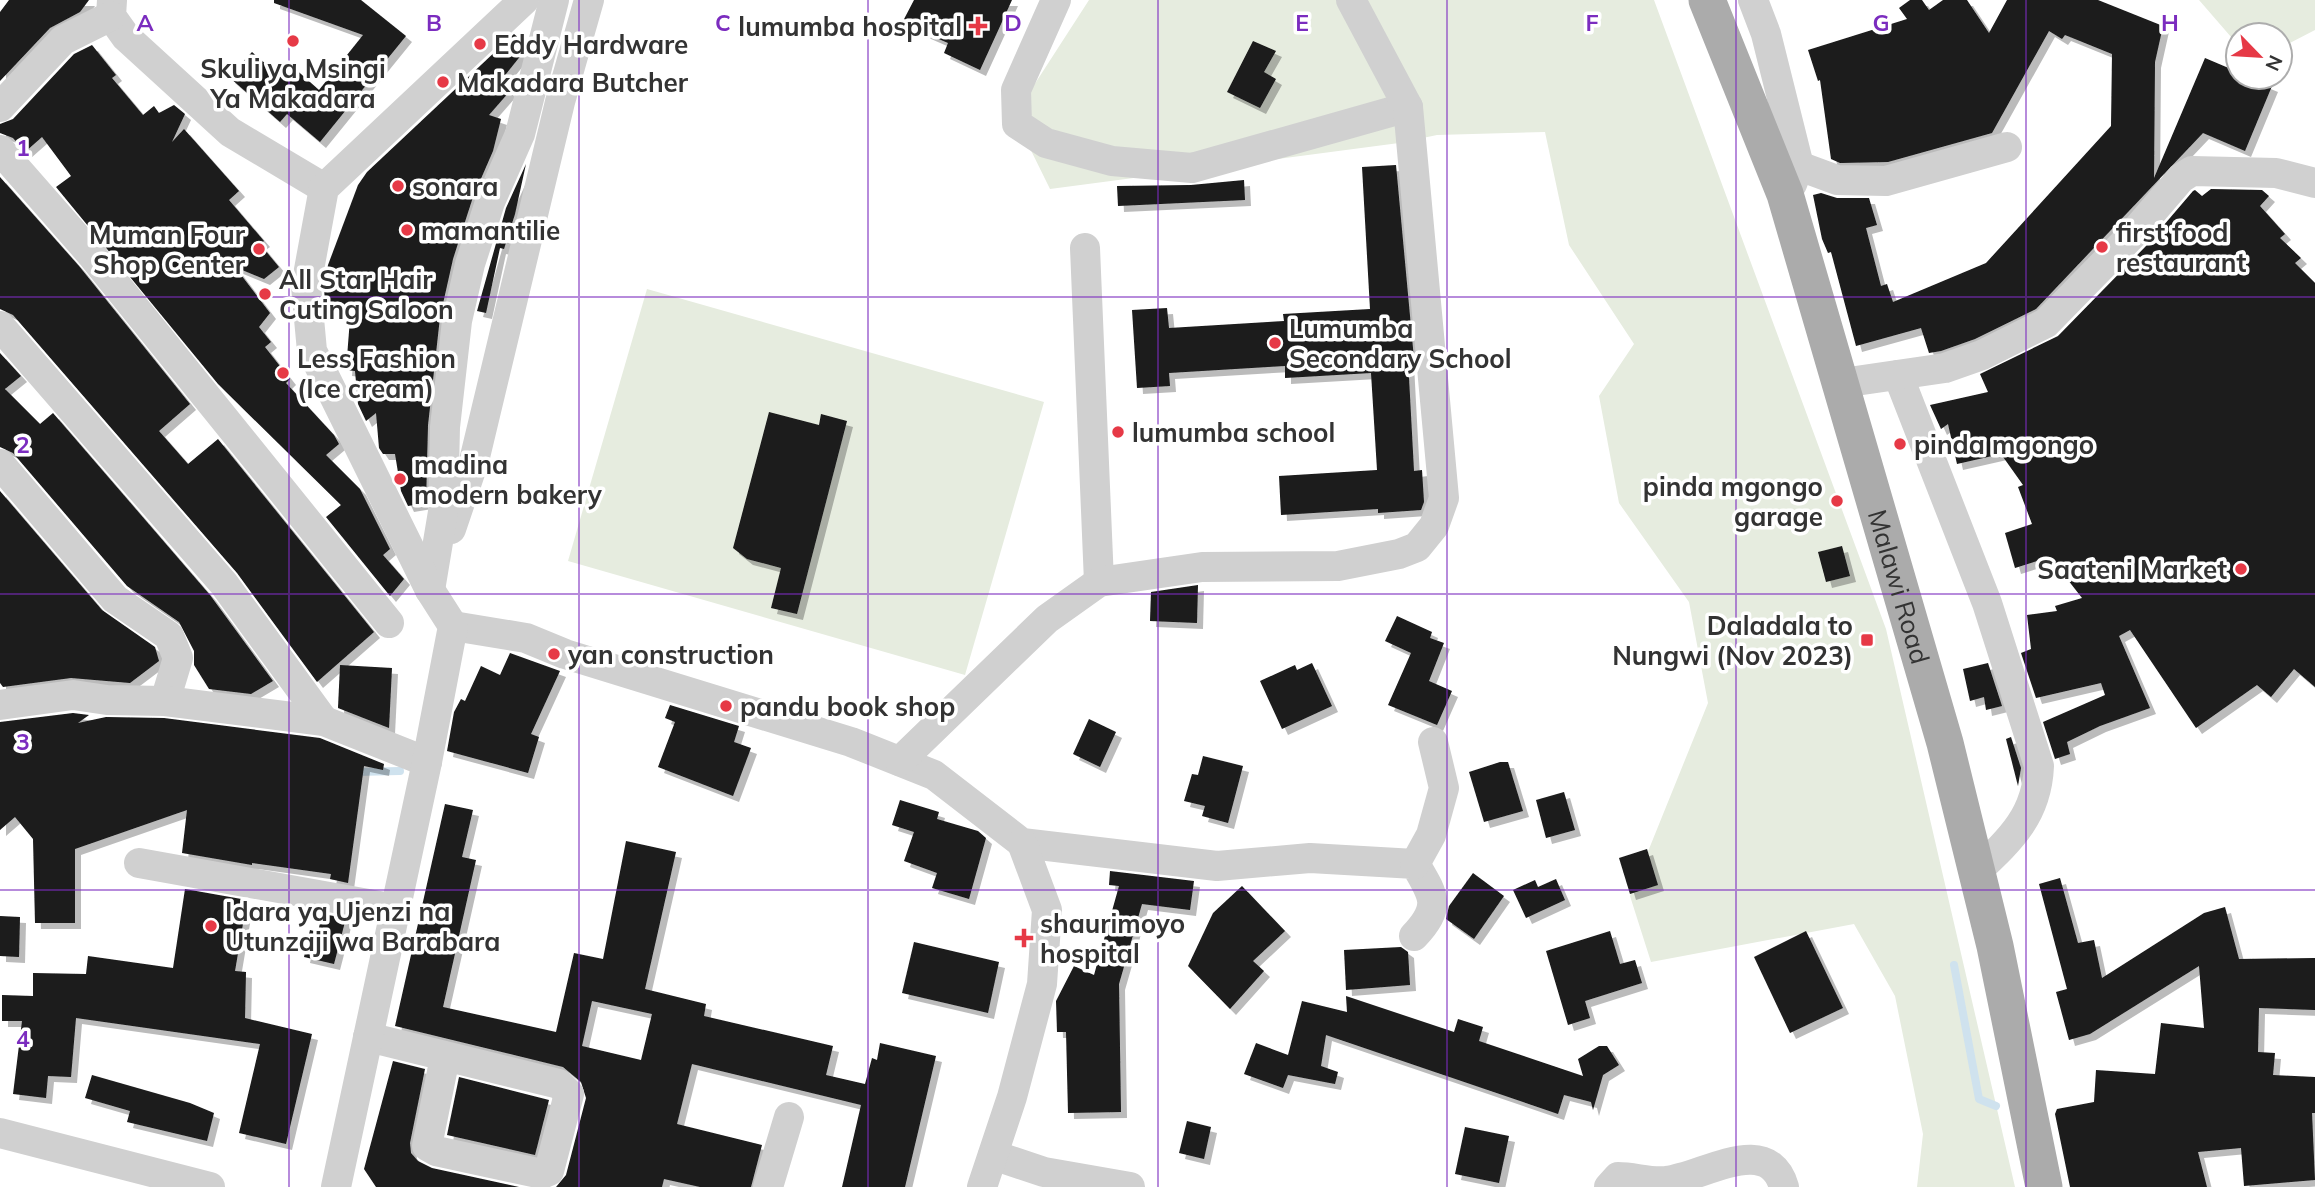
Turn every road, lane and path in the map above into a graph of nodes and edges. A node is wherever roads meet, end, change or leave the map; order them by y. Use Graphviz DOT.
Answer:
graph roads {
  1 [pos="524,0"];
  2 [pos="554,0"];
  3 [pos="589,0"];
  4 [pos="1056,0"];
  5 [pos="1351,0"];
  6 [pos="1707,0"];
  7 [pos="1753,0"];
  8 [pos="112,8"];
  9 [pos="0,107"];
  10 [pos="1408,107"];
  11 [pos="2007,147"];
  12 [pos="0,150"];
  13 [pos="1792,180"];
  14 [pos="2315,183"];
  15 [pos="324,188"];
  16 [pos="1085,248"];
  17 [pos="0,326"];
  18 [pos="1898,375"];
  19 [pos="1842,383"];
  20 [pos="0,464"];
  21 [pos="436,554"];
  22 [pos="1099,582"];
  23 [pos="430,590"];
  24 [pos="389,623"];
  25 [pos="453,626"];
  26 [pos="288,671"];
  27 [pos="165,701"];
  28 [pos="0,705"];
  29 [pos="268,715"];
  30 [pos="324,721"];
  31 [pos="1433,742"];
  32 [pos="411,756"];
  33 [pos="900,761"];
  34 [pos="1022,843"];
  35 [pos="139,863"];
  36 [pos="1415,864"];
  37 [pos="1977,871"];
  38 [pos="377,906"];
  39 [pos="1414,936"];
  40 [pos="368,1037"];
  41 [pos="445,1057"];
  42 [pos="789,1117"];
  43 [pos="0,1133"];
  44 [pos="993,1155"];
  45 [pos="202,1186"];
  46 [pos="336,1187"];
  47 [pos="768,1187"];
  48 [pos="982,1187"];
  49 [pos="1130,1187"];
  50 [pos="1609,1187"];
  51 [pos="1784,1187"];
  52 [pos="2044,1187"];
  1 -- 15 [label="street"];
  2 -- 21 [label="street"];
  3 -- 21 [label="street"];
  4 -- 10 [label="street"];
  5 -- 10 [label="street"];
  6 -- 13 [label="main road, Malawi Road"];
  7 -- 13 [label="street"];
  8 -- 9 [label="street"];
  8 -- 15 [label="street"];
  10 -- 22 [label="street"];
  11 -- 13 [label="street"];
  12 -- 24 [label="street"];
  13 -- 19 [label="main road, Malawi Road"];
  14 -- 18 [label="street"];
  15 -- 23 [label="street"];
  16 -- 22 [label="street"];
  17 -- 26 [label="street"];
  18 -- 19 [label="street"];
  18 -- 37 [label="street"];
  19 -- 37 [label="main road, Malawi Road"];
  20 -- 27 [label="street"];
  21 -- 23 [label="street"];
  22 -- 33 [label="street"];
  23 -- 25 [label="street"];
  25 -- 32 [label="street"];
  25 -- 33 [label="street"];
  26 -- 29 [label="street"];
  26 -- 30 [label="street"];
  27 -- 28 [label="street"];
  27 -- 29 [label="street"];
  29 -- 30 [label="street"];
  30 -- 32 [label="street"];
  31 -- 36 [label="street"];
  32 -- 38 [label="street"];
  33 -- 34 [label="street"];
  34 -- 36 [label="street"];
  34 -- 44 [label="street"];
  35 -- 38 [label="street"];
  36 -- 39 [label="street"];
  37 -- 52 [label="main road, Malawi Road"];
  38 -- 40 [label="street"];
  40 -- 41 [label="street"];
  40 -- 46 [label="street"];
  41 -- 41 [label="street"];
  42 -- 47 [label="street"];
  43 -- 45 [label="street"];
  44 -- 48 [label="street"];
  44 -- 49 [label="street"];
  50 -- 51 [label="street"];
}
